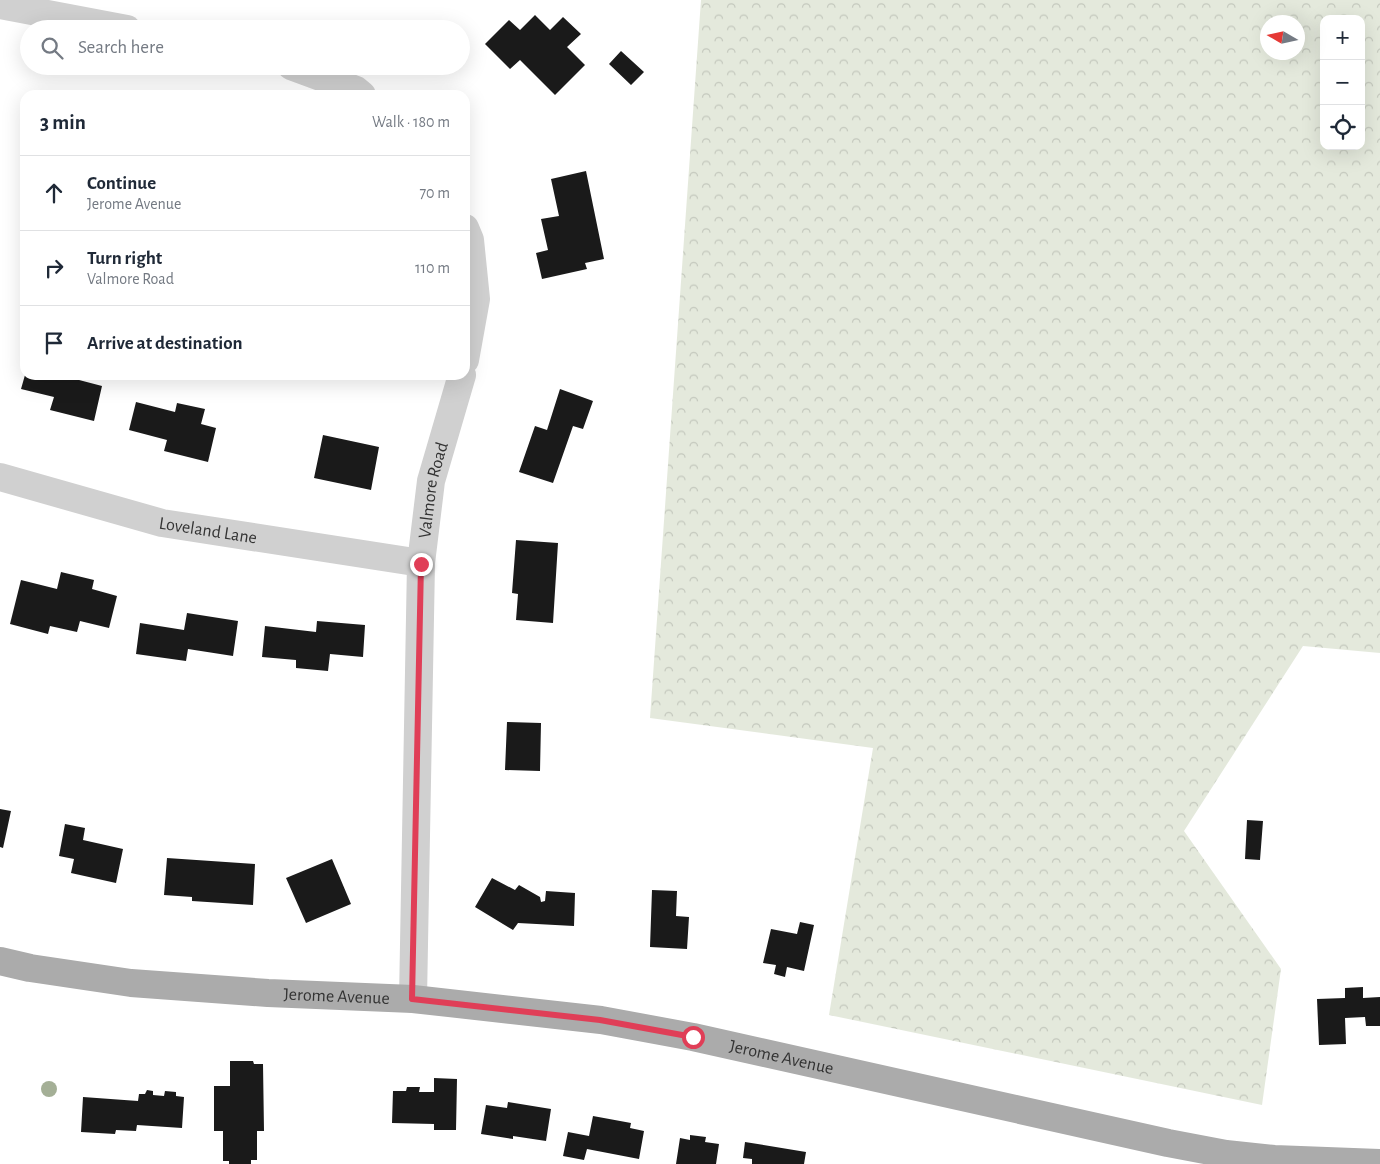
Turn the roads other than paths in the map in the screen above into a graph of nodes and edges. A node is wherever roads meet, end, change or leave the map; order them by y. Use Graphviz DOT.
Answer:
graph roads {
  1 [pos="0,4"];
  2 [pos="81,20"];
  3 [pos="316,75"];
  4 [pos="356,90"];
  5 [pos="470,240"];
  6 [pos="470,332"];
  7 [pos="461,380"];
  8 [pos="0,477"];
  9 [pos="421,564"];
  10 [pos="0,961"];
  11 [pos="412,999"];
  12 [pos="1225,1159"];
  13 [pos="1380,1163"];
  1 -- 2 [label="street"];
  3 -- 4 [label="street"];
  5 -- 6 [label="street"];
  7 -- 9 [label="street, Valmore Road"];
  8 -- 9 [label="street, Loveland Lane"];
  9 -- 11 [label="street, Valmore Road"];
  10 -- 11 [label="main road, Jerome Avenue"];
  11 -- 12 [label="main road, Jerome Avenue"];
  12 -- 13 [label="main road, Jerome Avenue"];
}
